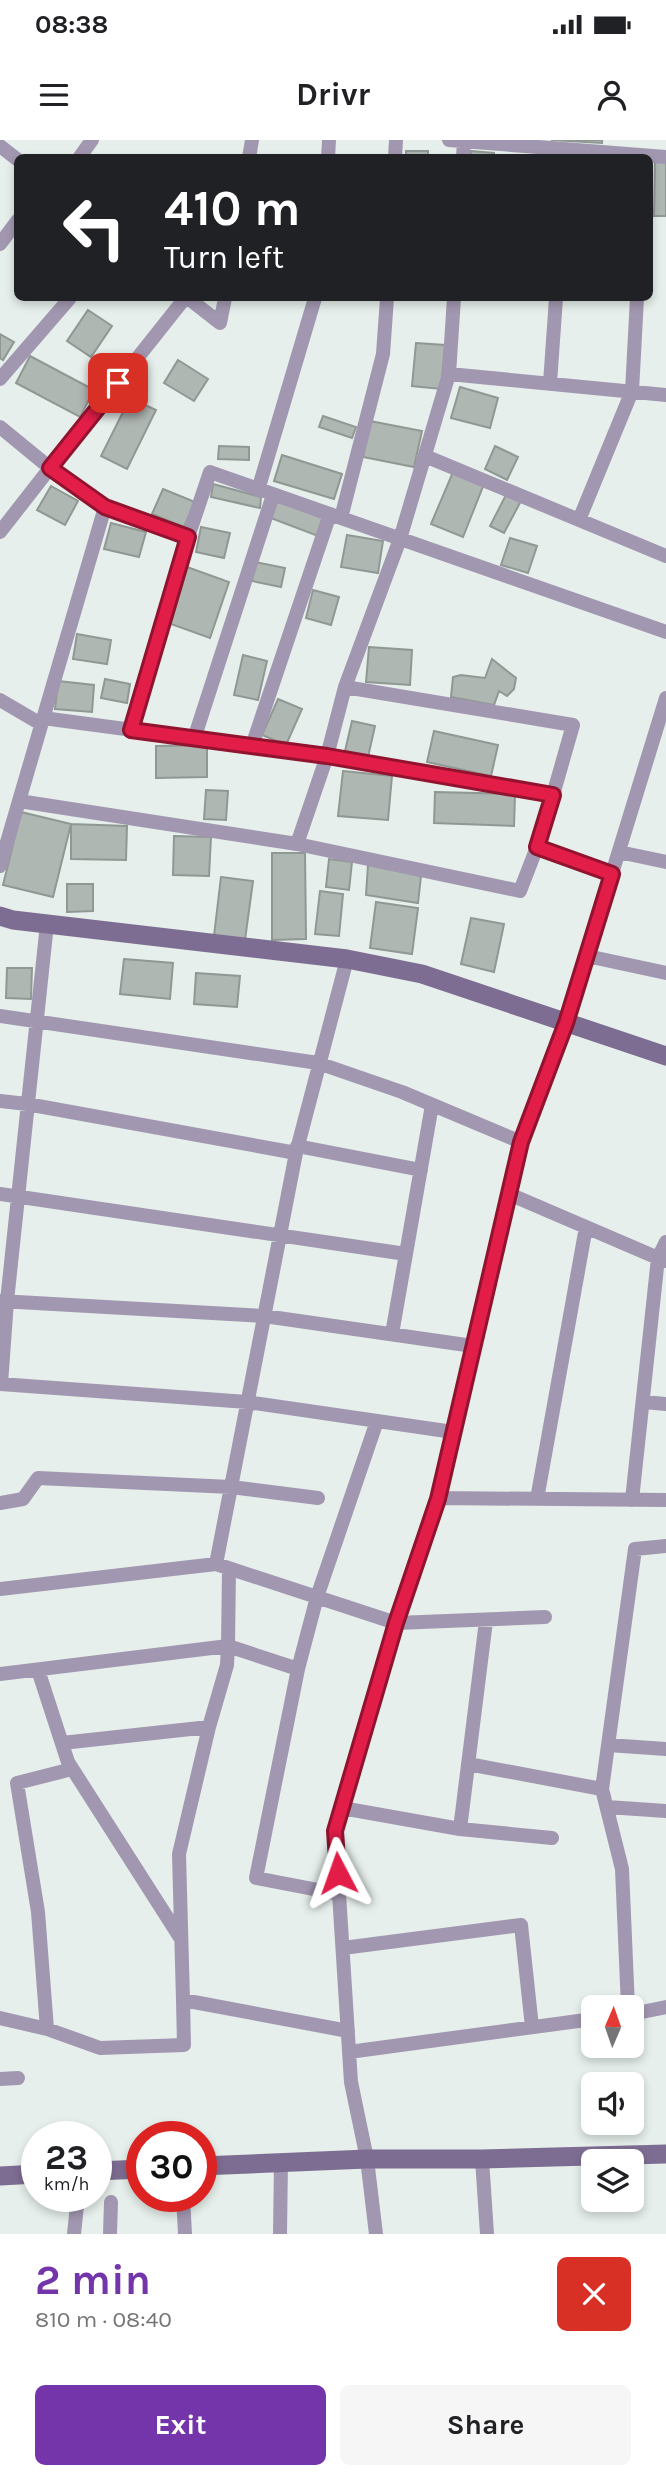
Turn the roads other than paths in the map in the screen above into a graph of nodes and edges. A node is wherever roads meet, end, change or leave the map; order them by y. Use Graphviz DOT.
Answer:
graph roads {
  1 [pos="93,140"];
  2 [pos="456,141"];
  3 [pos="0,146"];
  4 [pos="614,147"];
  5 [pos="566,153"];
  6 [pos="82,154"];
  7 [pos="637,154"];
  8 [pos="14,157"];
  9 [pos="14,225"];
  10 [pos="0,244"];
  11 [pos="67,301"];
  12 [pos="185,301"];
  13 [pos="191,301"];
  14 [pos="224,301"];
  15 [pos="313,301"];
  16 [pos="387,301"];
  17 [pos="454,301"];
  18 [pos="556,301"];
  19 [pos="637,301"];
  20 [pos="449,374"];
  21 [pos="0,379"];
  22 [pos="550,383"];
  23 [pos="632,391"];
  24 [pos="666,395"];
  25 [pos="0,428"];
  26 [pos="425,456"];
  27 [pos="50,468"];
  28 [pos="258,490"];
  29 [pos="273,495"];
  30 [pos="105,507"];
  31 [pos="335,517"];
  32 [pos="579,520"];
  33 [pos="0,532"];
  34 [pos="188,537"];
  35 [pos="400,539"];
  36 [pos="666,556"];
  37 [pos="666,632"];
  38 [pos="345,687"];
  39 [pos="0,700"];
  40 [pos="665,702"];
  41 [pos="42,721"];
  42 [pos="131,730"];
  43 [pos="194,738"];
  44 [pos="252,746"];
  45 [pos="327,756"];
  46 [pos="553,795"];
  47 [pos="19,801"];
  48 [pos="297,844"];
  49 [pos="537,847"];
  50 [pos="619,852"];
  51 [pos="666,862"];
  52 [pos="0,866"];
  53 [pos="612,874"];
  54 [pos="0,916"];
  55 [pos="47,924"];
  56 [pos="587,956"];
  57 [pos="347,959"];
  58 [pos="666,973"];
  59 [pos="0,1016"];
  60 [pos="36,1020"];
  61 [pos="566,1023"];
  62 [pos="666,1056"];
  63 [pos="318,1063"];
  64 [pos="0,1101"];
  65 [pos="27,1104"];
  66 [pos="432,1105"];
  67 [pos="521,1142"];
  68 [pos="296,1149"];
  69 [pos="421,1170"];
  70 [pos="0,1194"];
  71 [pos="509,1194"];
  72 [pos="18,1197"];
  73 [pos="586,1227"];
  74 [pos="280,1236"];
  75 [pos="666,1242"];
  76 [pos="406,1254"];
  77 [pos="662,1259"];
  78 [pos="3,1301"];
  79 [pos="264,1316"];
  80 [pos="392,1334"];
  81 [pos="473,1346"];
  82 [pos="0,1384"];
  83 [pos="247,1402"];
  84 [pos="644,1402"];
  85 [pos="666,1404"];
  86 [pos="377,1421"];
  87 [pos="453,1432"];
  88 [pos="231,1487"];
  89 [pos="318,1499"];
  90 [pos="438,1499"];
  91 [pos="537,1499"];
  92 [pos="632,1500"];
  93 [pos="666,1500"];
  94 [pos="0,1503"];
  95 [pos="666,1546"];
  96 [pos="223,1566"];
  97 [pos="0,1589"];
  98 [pos="317,1597"];
  99 [pos="545,1617"];
  100 [pos="486,1621"];
  101 [pos="396,1623"];
  102 [pos="228,1646"];
  103 [pos="298,1669"];
  104 [pos="38,1670"];
  105 [pos="0,1674"];
  106 [pos="209,1727"];
  107 [pos="62,1743"];
  108 [pos="608,1745"];
  109 [pos="666,1749"];
  110 [pos="468,1765"];
  111 [pos="72,1769"];
  112 [pos="602,1789"];
  113 [pos="607,1807"];
  114 [pos="342,1808"];
  115 [pos="666,1811"];
  116 [pos="460,1829"];
  117 [pos="552,1838"];
  118 [pos="339,1894"];
  119 [pos="181,1940"];
  120 [pos="343,1948"];
  121 [pos="627,1995"];
  122 [pos="183,2000"];
  123 [pos="666,2007"];
  124 [pos="644,2012"];
  125 [pos="0,2018"];
  126 [pos="581,2021"];
  127 [pos="533,2027"];
  128 [pos="47,2029"];
  129 [pos="348,2031"];
  130 [pos="349,2052"];
  131 [pos="19,2078"];
  132 [pos="0,2079"];
  133 [pos="666,2154"];
  134 [pos="367,2159"];
  135 [pos="482,2159"];
  136 [pos="281,2161"];
  137 [pos="217,2165"];
  138 [pos="21,2175"];
  139 [pos="0,2176"];
  140 [pos="76,2212"];
  141 [pos="111,2212"];
  142 [pos="184,2212"];
  143 [pos="74,2234"];
  144 [pos="110,2234"];
  145 [pos="185,2234"];
  146 [pos="280,2234"];
  147 [pos="376,2234"];
  148 [pos="487,2234"];
  1 -- 6 [label="street"];
  2 -- 5 [label="street"];
  3 -- 8 [label="street"];
  4 -- 5 [label="street"];
  4 -- 7 [label="street"];
  9 -- 10 [label="street"];
  11 -- 21 [label="street"];
  12 -- 27 [label="street"];
  13 -- 14 [label="street"];
  15 -- 28 [label="street"];
  16 -- 31 [label="street"];
  17 -- 20 [label="street"];
  18 -- 22 [label="street"];
  19 -- 23 [label="street"];
  20 -- 22 [label="street"];
  20 -- 26 [label="street"];
  22 -- 23 [label="street"];
  23 -- 24 [label="street"];
  23 -- 32 [label="street"];
  25 -- 27 [label="street"];
  26 -- 32 [label="street"];
  26 -- 35 [label="street"];
  27 -- 30 [label="street"];
  27 -- 33 [label="street"];
  28 -- 29 [label="street"];
  28 -- 34 [label="street"];
  29 -- 31 [label="street"];
  29 -- 43 [label="street"];
  30 -- 34 [label="street"];
  30 -- 41 [label="street"];
  31 -- 35 [label="street"];
  31 -- 44 [label="street"];
  32 -- 36 [label="street"];
  34 -- 42 [label="street"];
  35 -- 37 [label="street"];
  35 -- 38 [label="street"];
  38 -- 45 [label="street"];
  38 -- 46 [label="street"];
  39 -- 41 [label="street"];
  40 -- 50 [label="street"];
  41 -- 42 [label="street"];
  41 -- 47 [label="street"];
  42 -- 43 [label="street"];
  43 -- 44 [label="street"];
  44 -- 45 [label="street"];
  45 -- 46 [label="street"];
  45 -- 48 [label="street"];
  46 -- 49 [label="street"];
  47 -- 48 [label="street"];
  47 -- 52 [label="street"];
  48 -- 49 [label="street"];
  49 -- 53 [label="street"];
  50 -- 51 [label="street"];
  50 -- 53 [label="street"];
  53 -- 56 [label="street"];
  54 -- 55 [label="street"];
  55 -- 57 [label="street"];
  55 -- 60 [label="street"];
  56 -- 58 [label="street"];
  56 -- 61 [label="street"];
  57 -- 61 [label="street"];
  57 -- 63 [label="street"];
  59 -- 60 [label="street"];
  60 -- 63 [label="street"];
  60 -- 65 [label="street"];
  61 -- 62 [label="street"];
  61 -- 67 [label="street"];
  63 -- 66 [label="street"];
  63 -- 68 [label="street"];
  64 -- 65 [label="street"];
  65 -- 68 [label="street"];
  65 -- 72 [label="street"];
  66 -- 67 [label="street"];
  66 -- 69 [label="street"];
  67 -- 71 [label="street"];
  68 -- 69 [label="street"];
  68 -- 74 [label="street"];
  69 -- 76 [label="street"];
  70 -- 72 [label="street"];
  71 -- 73 [label="street"];
  71 -- 81 [label="street"];
  72 -- 74 [label="street"];
  72 -- 78 [label="street"];
  73 -- 77 [label="street"];
  73 -- 91 [label="street"];
  74 -- 76 [label="street"];
  74 -- 79 [label="street"];
  75 -- 77 [label="street"];
  76 -- 80 [label="street"];
  77 -- 84 [label="street"];
  78 -- 79 [label="street"];
  78 -- 82 [label="street"];
  79 -- 80 [label="street"];
  79 -- 83 [label="street"];
  80 -- 81 [label="street"];
  81 -- 87 [label="street"];
  82 -- 83 [label="street"];
  83 -- 86 [label="street"];
  83 -- 88 [label="street"];
  84 -- 85 [label="street"];
  84 -- 92 [label="street"];
  86 -- 87 [label="street"];
  86 -- 98 [label="street"];
  87 -- 90 [label="street"];
  88 -- 89 [label="street"];
  88 -- 94 [label="street"];
  88 -- 96 [label="street"];
  90 -- 91 [label="street"];
  90 -- 101 [label="street"];
  91 -- 92 [label="street"];
  92 -- 93 [label="street"];
  95 -- 108 [label="street"];
  96 -- 97 [label="street"];
  96 -- 98 [label="street"];
  96 -- 102 [label="street"];
  98 -- 101 [label="street"];
  98 -- 103 [label="street"];
  99 -- 100 [label="street"];
  100 -- 101 [label="street"];
  100 -- 110 [label="street"];
  101 -- 114 [label="street"];
  102 -- 103 [label="street"];
  102 -- 104 [label="street"];
  102 -- 106 [label="street"];
  103 -- 118 [label="street"];
  104 -- 105 [label="street"];
  104 -- 107 [label="street"];
  106 -- 107 [label="street"];
  106 -- 119 [label="street"];
  107 -- 111 [label="street"];
  108 -- 109 [label="street"];
  108 -- 112 [label="street"];
  110 -- 112 [label="street"];
  110 -- 116 [label="street"];
  111 -- 119 [label="street"];
  111 -- 128 [label="street"];
  112 -- 113 [label="street"];
  113 -- 115 [label="street"];
  113 -- 121 [label="street"];
  114 -- 116 [label="street"];
  114 -- 118 [label="street"];
  116 -- 117 [label="street"];
  118 -- 120 [label="street"];
  119 -- 122 [label="street"];
  120 -- 127 [label="street"];
  120 -- 129 [label="street"];
  122 -- 128 [label="street"];
  122 -- 129 [label="street"];
  123 -- 124 [label="street"];
  125 -- 128 [label="street"];
  126 -- 127 [label="street"];
  127 -- 130 [label="street"];
  129 -- 130 [label="street"];
  130 -- 134 [label="street"];
  131 -- 132 [label="street"];
  133 -- 135 [label="street"];
  134 -- 135 [label="street"];
  134 -- 136 [label="street"];
  134 -- 147 [label="street"];
  135 -- 148 [label="street"];
  136 -- 137 [label="street"];
  136 -- 146 [label="street"];
  138 -- 139 [label="street"];
  140 -- 143 [label="street"];
  141 -- 144 [label="street"];
  142 -- 145 [label="street"];
}
